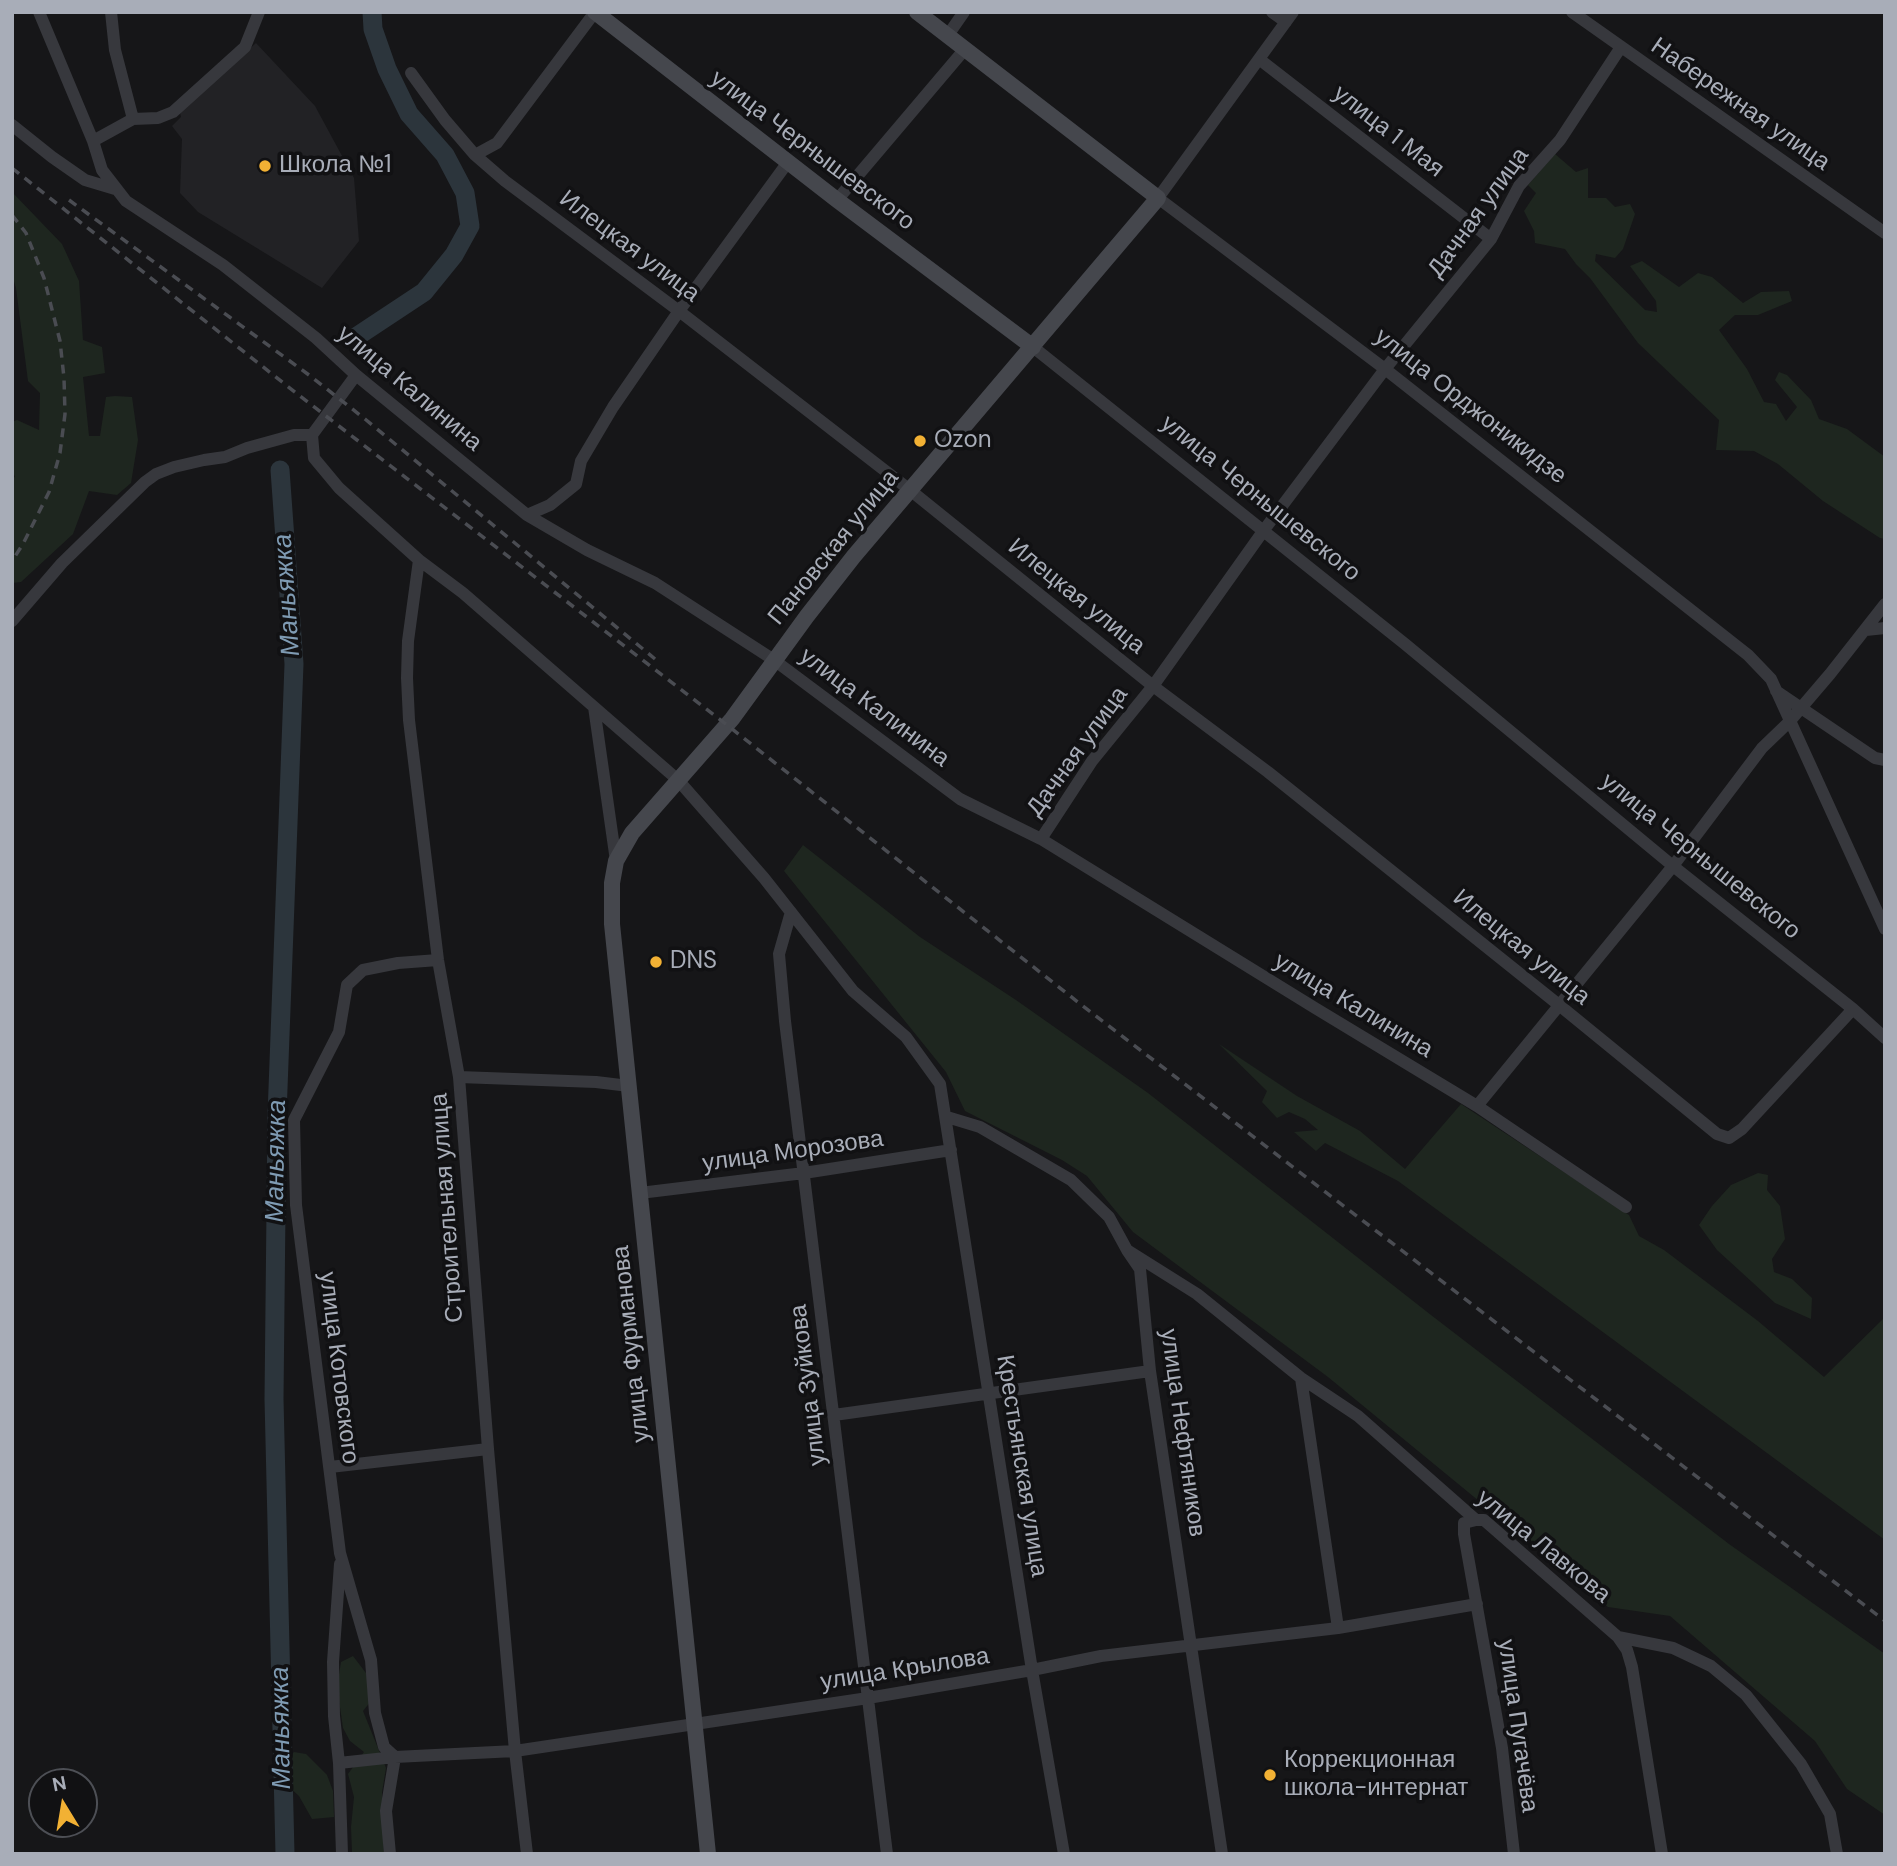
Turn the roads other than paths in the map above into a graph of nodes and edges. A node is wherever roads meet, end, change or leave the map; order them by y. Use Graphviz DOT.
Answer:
graph roads {
  1 [pos="39,12"];
  2 [pos="111,12"];
  3 [pos="259,12"];
  4 [pos="595,12"];
  5 [pos="916,12"];
  6 [pos="964,12"];
  7 [pos="1272,12"];
  8 [pos="1572,12"];
  9 [pos="1289,17"];
  10 [pos="948,35"];
  11 [pos="1621,47"];
  12 [pos="965,49"];
  13 [pos="1259,59"];
  14 [pos="411,74"];
  15 [pos="133,119"];
  16 [pos="12,125"];
  17 [pos="93,141"];
  18 [pos="475,155"];
  19 [pos="788,163"];
  20 [pos="115,189"];
  21 [pos="1158,198"];
  22 [pos="837,200"];
  23 [pos="1885,233"];
  24 [pos="1491,239"];
  25 [pos="679,311"];
  26 [pos="1033,347"];
  27 [pos="1385,369"];
  28 [pos="356,376"];
  29 [pos="312,435"];
  30 [pos="910,490"];
  31 [pos="527,514"];
  32 [pos="1264,530"];
  33 [pos="419,560"];
  34 [pos="1885,604"];
  35 [pos="12,621"];
  36 [pos="1885,628"];
  37 [pos="1866,630"];
  38 [pos="774,660"];
  39 [pos="1153,685"];
  40 [pos="1776,691"];
  41 [pos="594,707"];
  42 [pos="1800,708"];
  43 [pos="1789,722"];
  44 [pos="1885,760"];
  45 [pos="678,780"];
  46 [pos="632,833"];
  47 [pos="1041,839"];
  48 [pos="616,861"];
  49 [pos="1673,866"];
  50 [pos="791,912"];
  51 [pos="1885,929"];
  52 [pos="438,960"];
  53 [pos="1559,1005"];
  54 [pos="1853,1009"];
  55 [pos="1885,1038"];
  56 [pos="460,1077"];
  57 [pos="629,1086"];
  58 [pos="1477,1106"];
  59 [pos="947,1117"];
  60 [pos="951,1150"];
  61 [pos="804,1173"];
  62 [pos="640,1193"];
  63 [pos="1626,1207"];
  64 [pos="1127,1250"];
  65 [pos="1150,1371"];
  66 [pos="1301,1378"];
  67 [pos="988,1394"];
  68 [pos="834,1415"];
  69 [pos="488,1448"];
  70 [pos="330,1466"];
  71 [pos="1476,1521"];
  72 [pos="340,1553"];
  73 [pos="1477,1604"];
  74 [pos="1338,1628"];
  75 [pos="1618,1637"];
  76 [pos="1190,1645"];
  77 [pos="1032,1670"];
  78 [pos="867,1698"];
  79 [pos="694,1725"];
  80 [pos="515,1751"];
  81 [pos="395,1757"];
  82 [pos="339,1763"];
  83 [pos="342,1854"];
  84 [pos="390,1854"];
  85 [pos="527,1854"];
  86 [pos="708,1854"];
  87 [pos="887,1854"];
  88 [pos="1064,1854"];
  89 [pos="1222,1854"];
  90 [pos="1514,1854"];
  91 [pos="1662,1854"];
  92 [pos="1837,1854"];
  1 -- 17 [label="street, улица Калинина"];
  2 -- 15 [label="street"];
  3 -- 15 [label="street"];
  4 -- 18 [label="street"];
  4 -- 19 [label="main road, улица Чернышевского"];
  5 -- 10 [label="main road, улица Орджоникидзе"];
  6 -- 10 [label="street"];
  7 -- 9 [label="street"];
  8 -- 11 [label="street, Набережная улица"];
  9 -- 13 [label="street"];
  10 -- 12 [label="main road, улица Орджоникидзе"];
  11 -- 23 [label="street, Набережная улица"];
  11 -- 24 [label="street, Дачная улица"];
  12 -- 21 [label="main road, улица Орджоникидзе"];
  12 -- 22 [label="street"];
  13 -- 21 [label="street"];
  13 -- 24 [label="street, улица 1 Мая"];
  14 -- 18 [label="street, Илецкая улица"];
  15 -- 17 [label="street"];
  16 -- 20 [label="street"];
  17 -- 20 [label="street, улица Калинина"];
  18 -- 25 [label="street, Илецкая улица"];
  19 -- 22 [label="main road, улица Чернышевского"];
  19 -- 25 [label="street"];
  20 -- 28 [label="street, улица Калинина"];
  21 -- 26 [label="main road, Пановская улица"];
  21 -- 27 [label="street, улица Орджоникидзе"];
  22 -- 26 [label="main road, улица Чернышевского"];
  24 -- 27 [label="street, Дачная улица"];
  25 -- 30 [label="street, Илецкая улица"];
  25 -- 31 [label="street"];
  26 -- 30 [label="main road, Пановская улица"];
  26 -- 32 [label="street, улица Чернышевского"];
  27 -- 32 [label="street, Дачная улица"];
  27 -- 40 [label="street, улица Орджоникидзе"];
  28 -- 29 [label="street"];
  28 -- 31 [label="street, улица Калинина"];
  29 -- 33 [label="street"];
  29 -- 35 [label="street"];
  30 -- 38 [label="main road, Пановская улица"];
  30 -- 39 [label="street, Илецкая улица"];
  31 -- 38 [label="street, улица Калинина"];
  32 -- 39 [label="street, Дачная улица"];
  32 -- 49 [label="street, улица Чернышевского"];
  33 -- 41 [label="street"];
  33 -- 52 [label="street, Строительная улица"];
  34 -- 37 [label="street"];
  36 -- 37 [label="street"];
  37 -- 42 [label="street"];
  38 -- 45 [label="main road, Пановская улица"];
  38 -- 47 [label="street, улица Калинина"];
  39 -- 47 [label="street, Дачная улица"];
  39 -- 53 [label="street, Илецкая улица"];
  40 -- 42 [label="street"];
  40 -- 43 [label="street, улица Орджоникидзе"];
  41 -- 45 [label="street"];
  41 -- 48 [label="street"];
  42 -- 43 [label="street"];
  42 -- 44 [label="street"];
  43 -- 49 [label="street"];
  43 -- 51 [label="street, улица Орджоникидзе"];
  45 -- 46 [label="main road, Пановская улица"];
  45 -- 50 [label="street"];
  46 -- 48 [label="main road, улица Фурманова"];
  47 -- 58 [label="street, улица Калинина"];
  48 -- 57 [label="main road, улица Фурманова"];
  49 -- 53 [label="street"];
  49 -- 54 [label="street, улица Чернышевского"];
  50 -- 59 [label="street, Крестьянская улица"];
  50 -- 61 [label="street, улица Зуйкова"];
  52 -- 56 [label="street, Строительная улица"];
  52 -- 70 [label="street, улица Котовского"];
  53 -- 54 [label="street, Илецкая улица"];
  53 -- 58 [label="street"];
  54 -- 55 [label="street, улица Чернышевского"];
  56 -- 57 [label="street"];
  56 -- 69 [label="street, Строительная улица"];
  57 -- 62 [label="main road, улица Фурманова"];
  58 -- 63 [label="street, улица Калинина"];
  59 -- 60 [label="street, Крестьянская улица"];
  59 -- 64 [label="street, улица Нефтяников"];
  60 -- 61 [label="street, улица Морозова"];
  60 -- 67 [label="street, Крестьянская улица"];
  61 -- 62 [label="street, улица Морозова"];
  61 -- 68 [label="street, улица Зуйкова"];
  62 -- 79 [label="main road, улица Фурманова"];
  64 -- 65 [label="street, улица Нефтяников"];
  64 -- 66 [label="street, улица Лавкова"];
  65 -- 67 [label="street"];
  65 -- 76 [label="street, улица Нефтяников"];
  66 -- 71 [label="street, улица Лавкова"];
  66 -- 74 [label="street"];
  67 -- 68 [label="street"];
  67 -- 77 [label="street, Крестьянская улица"];
  68 -- 78 [label="street, улица Зуйкова"];
  69 -- 70 [label="street"];
  69 -- 80 [label="street, Строительная улица"];
  70 -- 72 [label="street, улица Котовского"];
  71 -- 73 [label="street, улица Пугачёва"];
  71 -- 75 [label="street, улица Лавкова"];
  72 -- 81 [label="street, улица Котовского"];
  72 -- 82 [label="street"];
  73 -- 74 [label="street, улица Крылова"];
  73 -- 90 [label="street, улица Пугачёва"];
  74 -- 76 [label="street, улица Крылова"];
  75 -- 91 [label="street, улица Лавкова"];
  75 -- 92 [label="street"];
  76 -- 77 [label="street, улица Крылова"];
  76 -- 89 [label="street, улица Нефтяников"];
  77 -- 78 [label="street, улица Крылова"];
  77 -- 88 [label="street, Крестьянская улица"];
  78 -- 79 [label="street, улица Крылова"];
  78 -- 87 [label="street, улица Зуйкова"];
  79 -- 80 [label="street, улица Крылова"];
  79 -- 86 [label="main road, улица Фурманова"];
  80 -- 81 [label="street, улица Крылова"];
  80 -- 85 [label="street, Строительная улица"];
  81 -- 82 [label="street, улица Крылова"];
  81 -- 84 [label="street"];
  82 -- 83 [label="street"];
}
